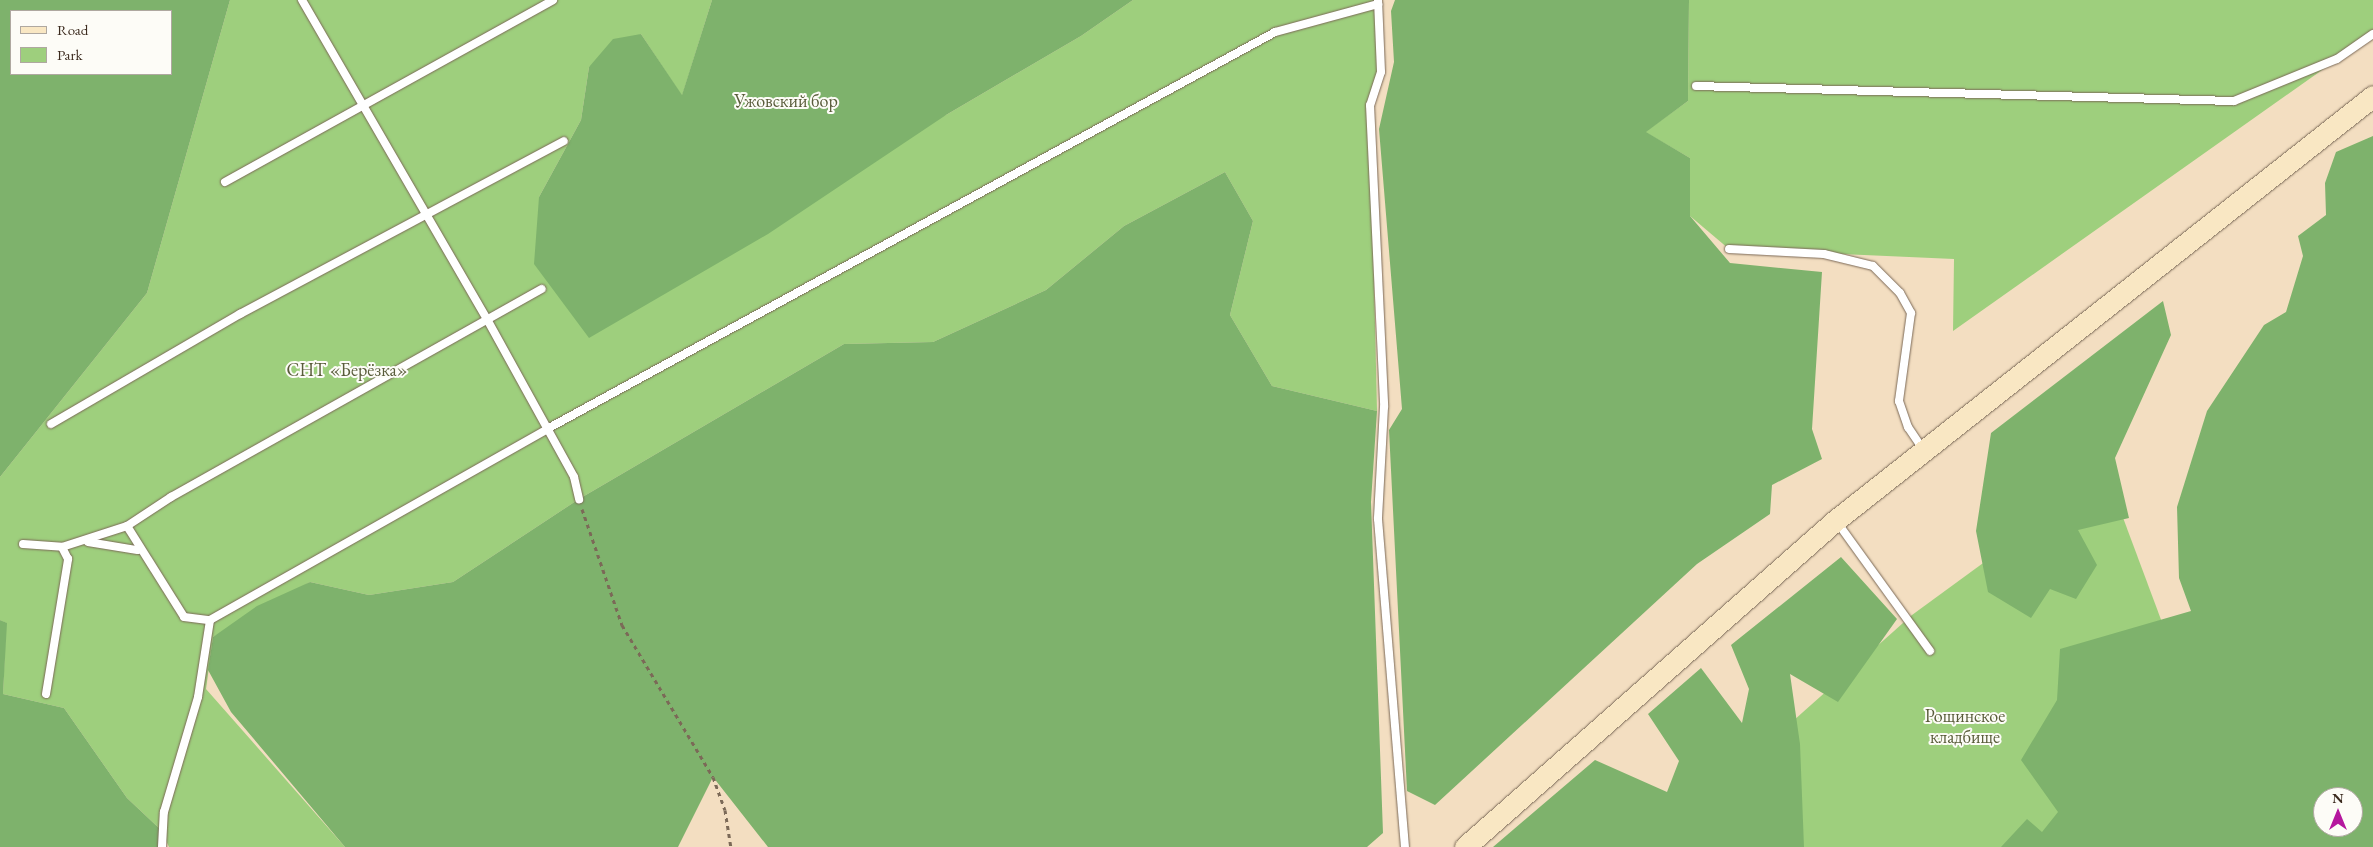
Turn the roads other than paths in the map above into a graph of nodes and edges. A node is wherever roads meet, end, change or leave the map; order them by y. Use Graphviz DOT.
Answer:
graph roads {
  1 [pos="302,0"];
  2 [pos="553,0"];
  3 [pos="1378,2"];
  4 [pos="2373,34"];
  5 [pos="1696,86"];
  6 [pos="2373,96"];
  7 [pos="366,107"];
  8 [pos="564,141"];
  9 [pos="225,182"];
  10 [pos="425,215"];
  11 [pos="1729,249"];
  12 [pos="542,289"];
  13 [pos="488,321"];
  14 [pos="51,424"];
  15 [pos="547,429"];
  16 [pos="1925,450"];
  17 [pos="579,499"];
  18 [pos="1836,520"];
  19 [pos="126,526"];
  20 [pos="87,542"];
  21 [pos="23,544"];
  22 [pos="62,547"];
  23 [pos="138,550"];
  24 [pos="210,620"];
  25 [pos="1930,652"];
  26 [pos="46,694"];
  27 [pos="162,847"];
  28 [pos="1404,847"];
  29 [pos="1465,847"];
  1 -- 7 [label="lane"];
  2 -- 7 [label="lane"];
  3 -- 15 [label="lane"];
  3 -- 28 [label="lane"];
  4 -- 5 [label="lane"];
  6 -- 16 [label="street"];
  7 -- 9 [label="lane"];
  7 -- 10 [label="lane"];
  8 -- 10 [label="lane"];
  10 -- 13 [label="lane"];
  10 -- 14 [label="lane"];
  11 -- 16 [label="lane"];
  12 -- 13 [label="lane"];
  13 -- 15 [label="lane"];
  13 -- 19 [label="lane"];
  15 -- 17 [label="lane"];
  15 -- 24 [label="lane"];
  16 -- 18 [label="street"];
  18 -- 25 [label="lane"];
  18 -- 29 [label="street"];
  19 -- 20 [label="lane"];
  19 -- 23 [label="lane"];
  20 -- 22 [label="lane"];
  20 -- 23 [label="lane"];
  21 -- 22 [label="lane"];
  22 -- 26 [label="lane"];
  23 -- 24 [label="lane"];
  24 -- 27 [label="lane"];
}
